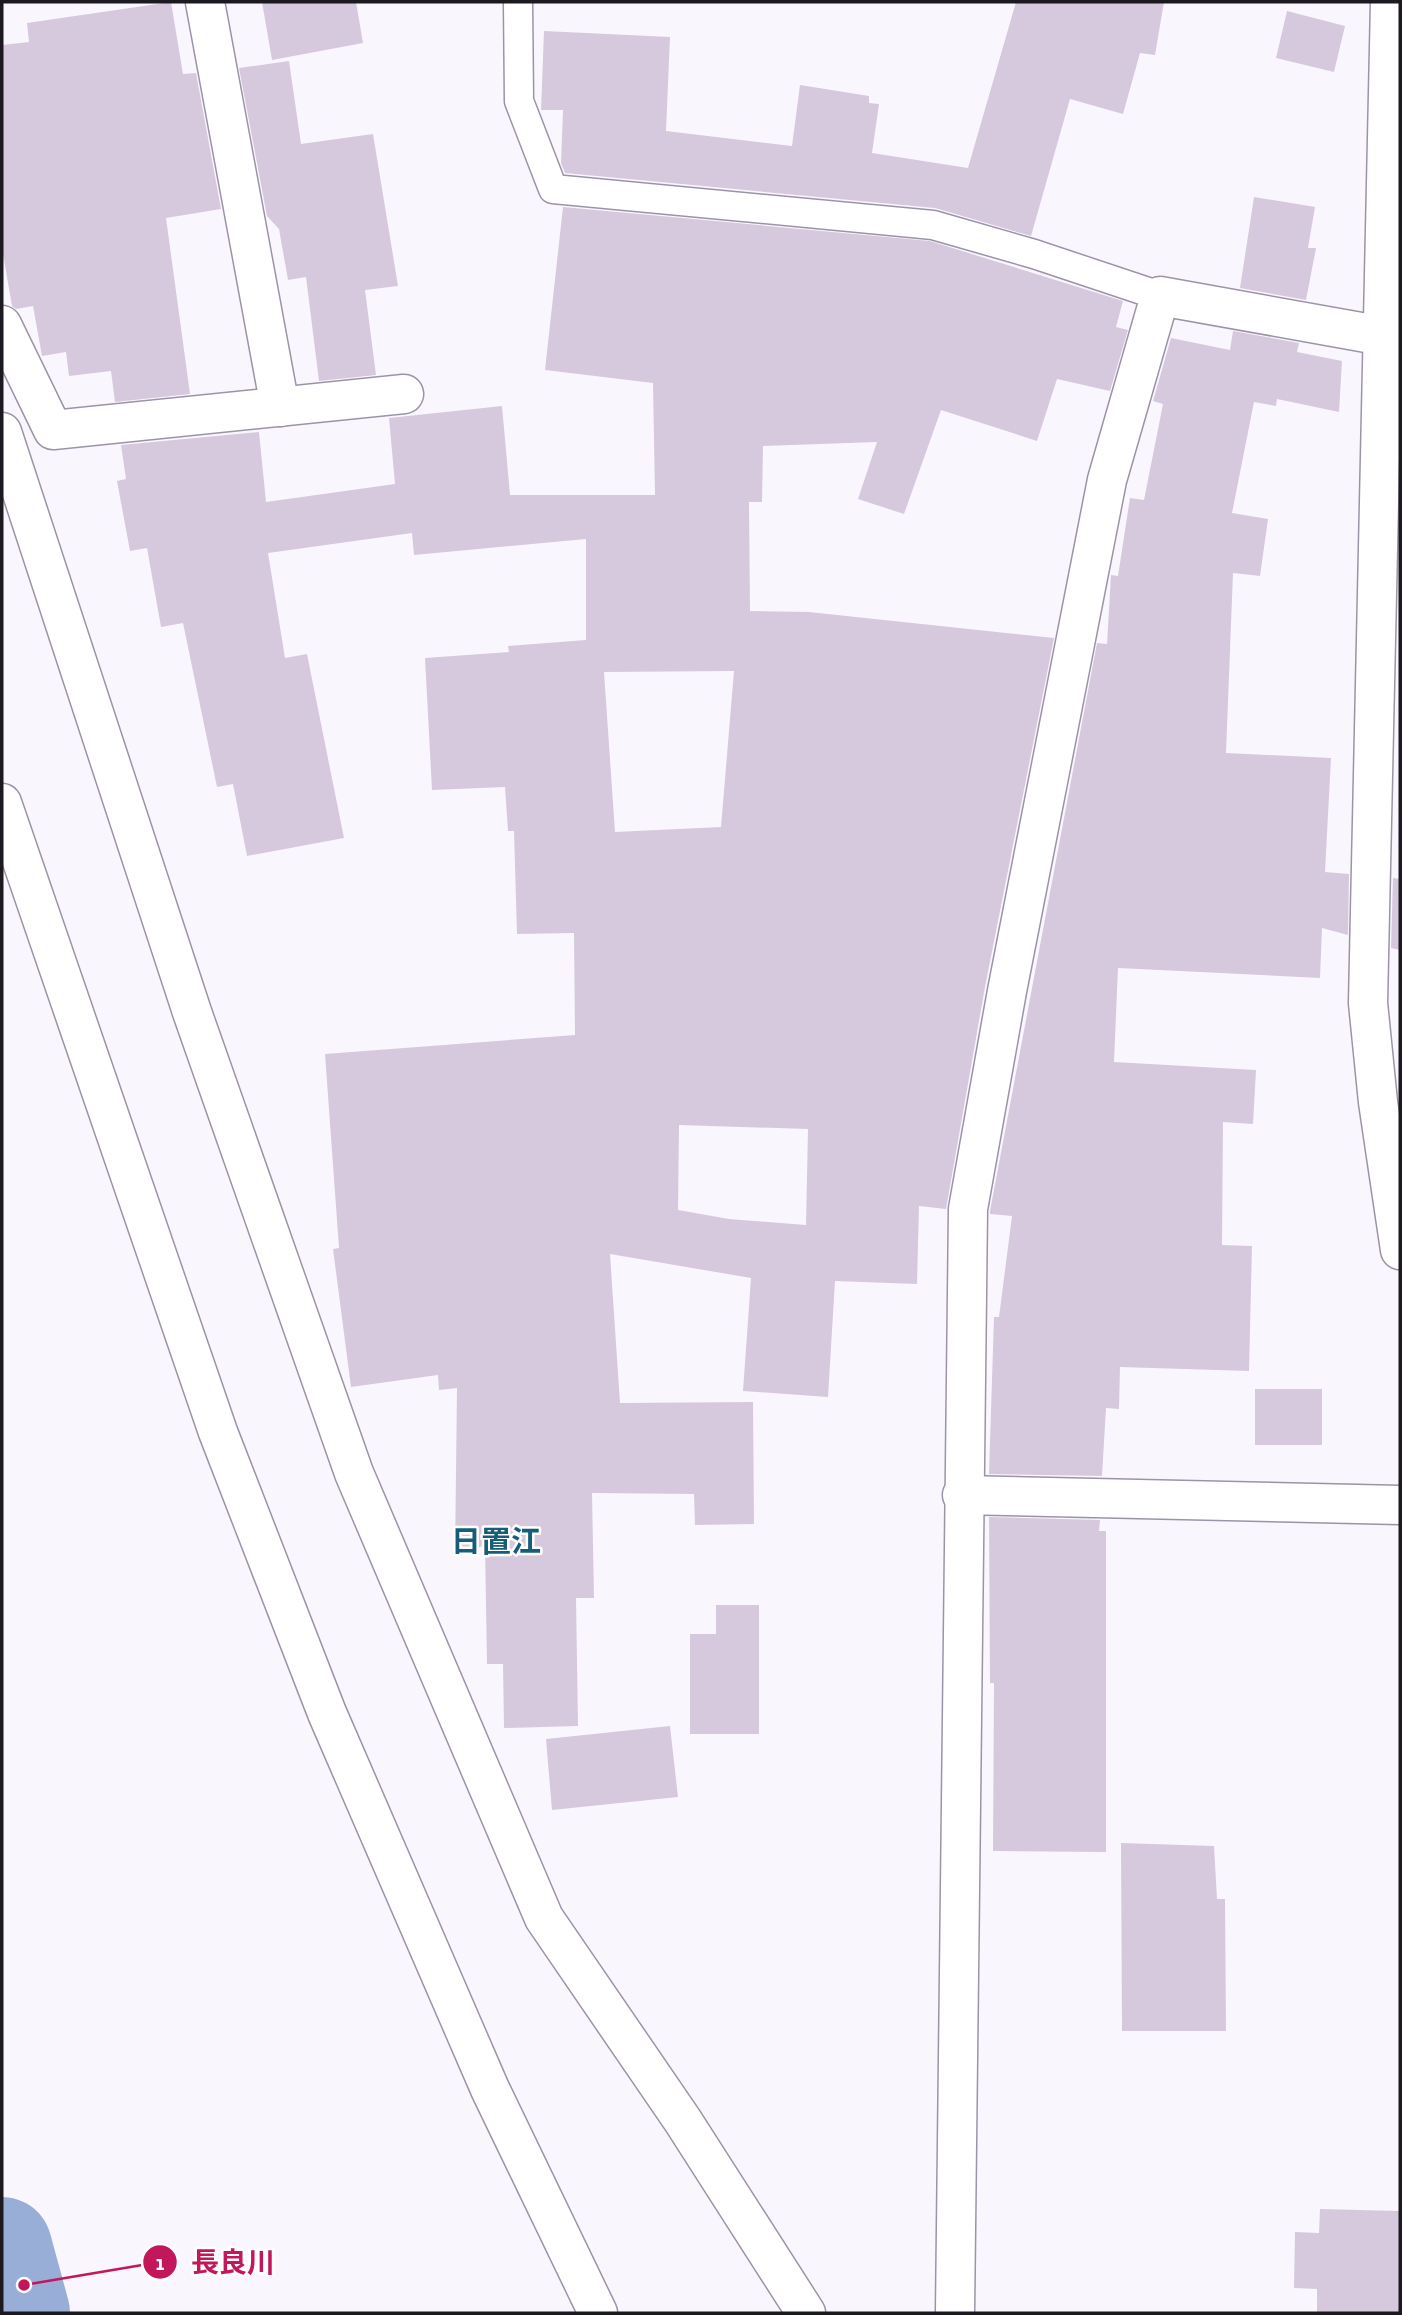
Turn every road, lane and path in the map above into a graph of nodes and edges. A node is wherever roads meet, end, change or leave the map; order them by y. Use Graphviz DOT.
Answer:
graph roads {
  1 [pos="205,2"];
  2 [pos="518,2"];
  3 [pos="1390,2"];
  4 [pos="1160,296"];
  5 [pos="2,325"];
  6 [pos="1391,338"];
  7 [pos="404,394"];
  8 [pos="280,407"];
  9 [pos="2,432"];
  10 [pos="2,803"];
  11 [pos="1400,1250"];
  12 [pos="962,1495"];
  13 [pos="1400,1504"];
  14 [pos="598,2313"];
  15 [pos="806,2313"];
  16 [pos="956,2313"];
  1 -- 8 [label="street"];
  2 -- 4 [label="lane"];
  3 -- 6 [label="street"];
  4 -- 6 [label="street"];
  4 -- 12 [label="street"];
  5 -- 8 [label="street"];
  6 -- 11 [label="street"];
  7 -- 8 [label="street"];
  9 -- 15 [label="street"];
  10 -- 14 [label="street"];
  12 -- 13 [label="street"];
  12 -- 16 [label="street"];
}
